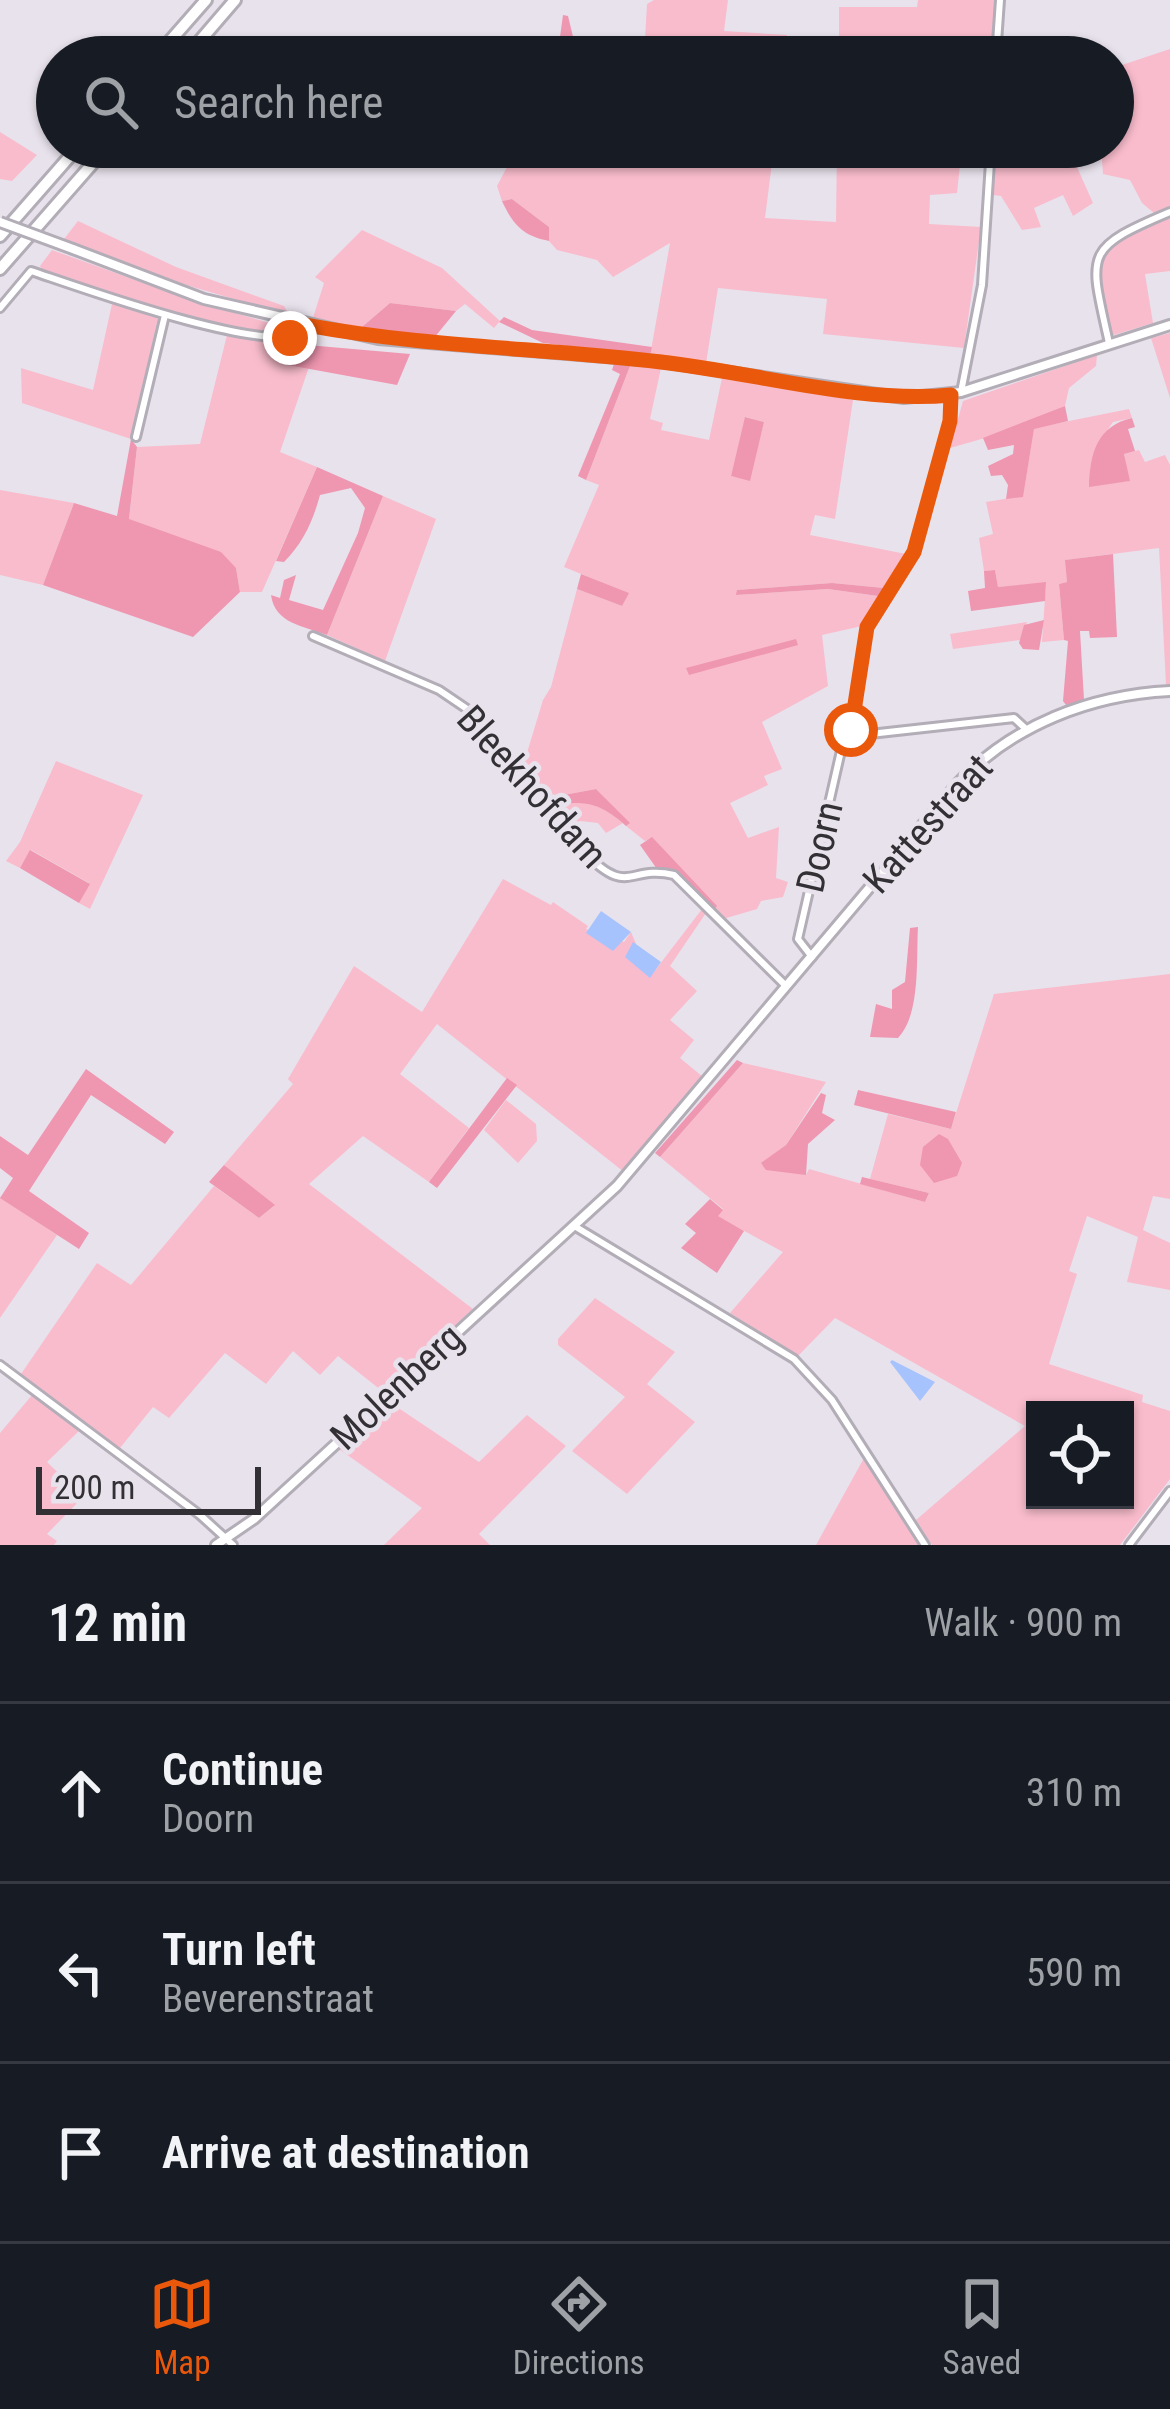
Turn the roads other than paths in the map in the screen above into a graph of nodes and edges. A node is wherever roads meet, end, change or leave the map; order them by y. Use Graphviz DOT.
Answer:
graph roads {
  1 [pos="206,0"];
  2 [pos="235,0"];
  3 [pos="245,0"];
  4 [pos="1000,0"];
  5 [pos="218,21"];
  6 [pos="174,36"];
  7 [pos="205,36"];
  8 [pos="997,36"];
  9 [pos="60,168"];
  10 [pos="89,168"];
  11 [pos="990,168"];
  12 [pos="1170,212"];
  13 [pos="0,222"];
  14 [pos="0,236"];
  15 [pos="0,269"];
  16 [pos="0,308"];
  17 [pos="165,315"];
  18 [pos="306,325"];
  19 [pos="1170,325"];
  20 [pos="1109,343"];
  21 [pos="956,394"];
  22 [pos="136,437"];
  23 [pos="314,636"];
  24 [pos="1170,691"];
  25 [pos="1026,729"];
  26 [pos="851,730"];
  27 [pos="812,957"];
  28 [pos="787,988"];
  29 [pos="576,1227"];
  30 [pos="0,1365"];
  31 [pos="1170,1491"];
  32 [pos="230,1542"];
  33 [pos="216,1545"];
  34 [pos="926,1545"];
  35 [pos="1129,1545"];
  1 -- 6 [label="highway"];
  2 -- 5 [label="highway"];
  3 -- 5 [label="highway"];
  4 -- 8 [label="street"];
  5 -- 7 [label="highway"];
  9 -- 14 [label="highway"];
  10 -- 15 [label="highway"];
  11 -- 21 [label="street, Doorn"];
  12 -- 20 [label="street"];
  13 -- 18 [label="street, bridge"];
  16 -- 17 [label="street"];
  17 -- 18 [label="street"];
  17 -- 22 [label="street"];
  18 -- 21 [label="street"];
  19 -- 20 [label="street"];
  20 -- 21 [label="street"];
  21 -- 26 [label="street, Doorn"];
  23 -- 28 [label="street, Bleekhofdam"];
  24 -- 25 [label="street, Kattestraat"];
  25 -- 26 [label="street"];
  25 -- 27 [label="street, Kattestraat"];
  26 -- 27 [label="street, Doorn"];
  27 -- 28 [label="street, Kattestraat"];
  28 -- 29 [label="street"];
  29 -- 32 [label="street, Molenberg"];
  29 -- 34 [label="street"];
  30 -- 32 [label="street"];
  31 -- 35 [label="street"];
  32 -- 33 [label="street, Molenberg"];
}
